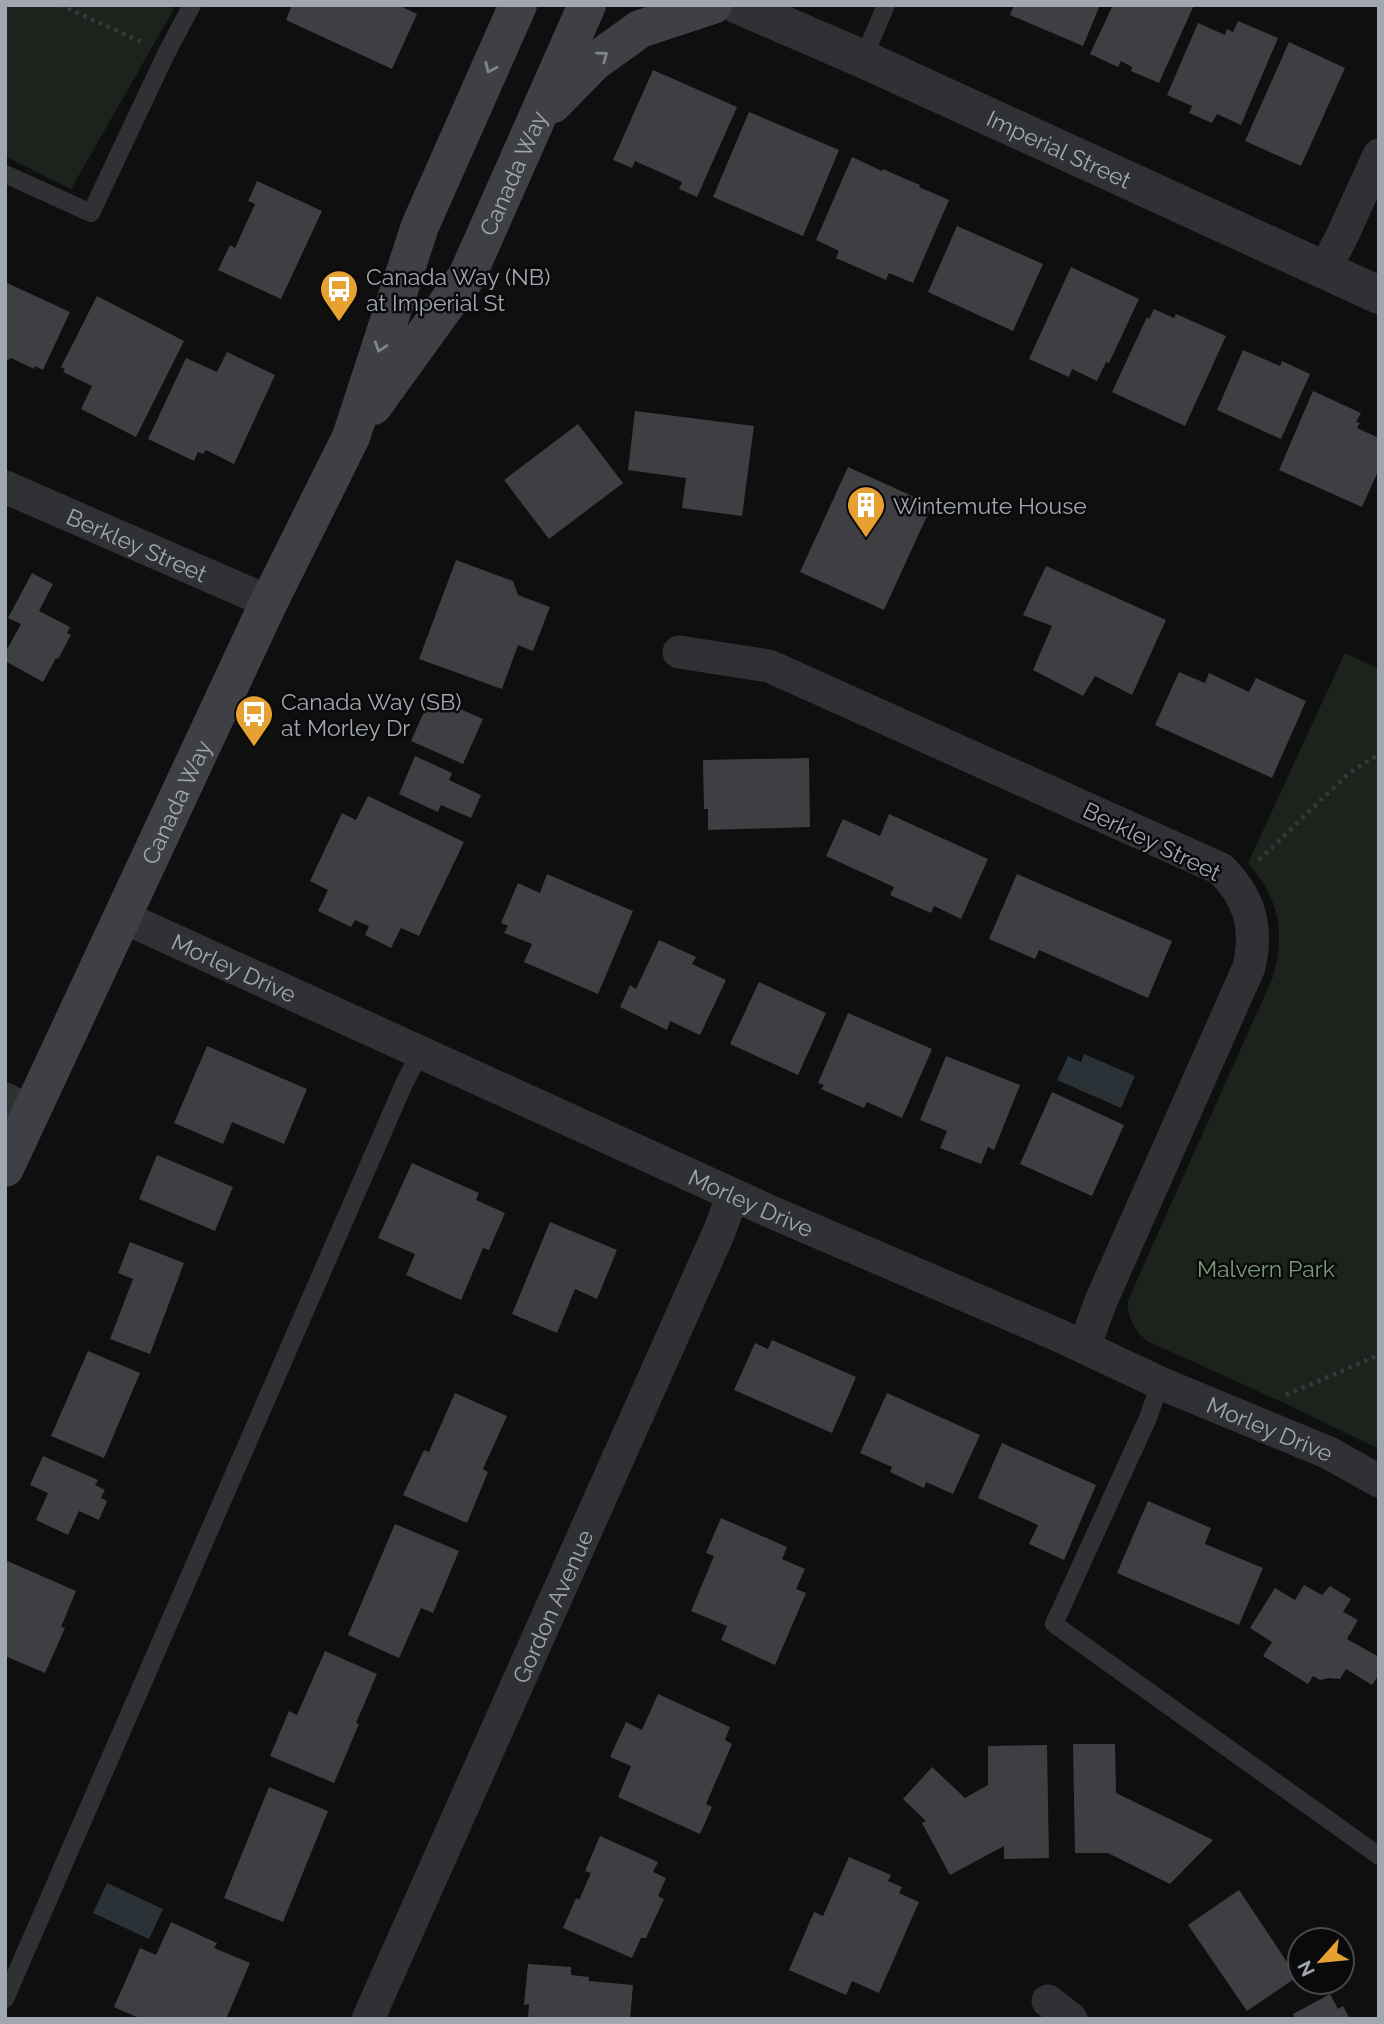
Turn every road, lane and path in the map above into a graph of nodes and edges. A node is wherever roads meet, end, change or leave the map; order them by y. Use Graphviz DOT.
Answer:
graph roads {
  1 [pos="60,5"];
  2 [pos="192,5"];
  3 [pos="518,5"];
  4 [pos="587,5"];
  5 [pos="713,5"];
  6 [pos="738,5"];
  7 [pos="886,5"];
  8 [pos="167,52"];
  9 [pos="863,58"];
  10 [pos="536,120"];
  11 [pos="1379,155"];
  12 [pos="5,174"];
  13 [pos="1324,271"];
  14 [pos="1379,295"];
  15 [pos="351,436"];
  16 [pos="5,487"];
  17 [pos="269,603"];
  18 [pos="679,652"];
  19 [pos="1379,754"];
  20 [pos="1221,869"];
  21 [pos="123,917"];
  22 [pos="420,1052"];
  23 [pos="18,1106"];
  24 [pos="5,1168"];
  25 [pos="733,1195"];
  26 [pos="1084,1347"];
  27 [pos="1379,1355"];
  28 [pos="1160,1383"];
  29 [pos="1283,1396"];
  30 [pos="1379,1481"];
  31 [pos="1379,1856"];
  32 [pos="5,1998"];
  33 [pos="368,2019"];
  1 -- 8 [label="path"];
  2 -- 8 [label="lane"];
  3 -- 15 [label="main road, Canada Way, one-way"];
  4 -- 10 [label="main road, Canada Way"];
  10 -- 5 [label="main road, one-way"];
  6 -- 9 [label="street, Imperial Street"];
  7 -- 9 [label="lane"];
  8 -- 12 [label="lane"];
  9 -- 13 [label="street, Imperial Street"];
  10 -- 15 [label="main road, Canada Way"];
  11 -- 13 [label="street"];
  13 -- 14 [label="street, Imperial Street"];
  15 -- 17 [label="main road, Canada Way"];
  16 -- 17 [label="street, Berkley Street"];
  17 -- 21 [label="main road, Canada Way"];
  18 -- 20 [label="street, Berkley Street"];
  19 -- 20 [label="path"];
  20 -- 26 [label="street, Berkley Street"];
  21 -- 22 [label="street, Morley Drive"];
  21 -- 23 [label="main road, Canada Way"];
  22 -- 25 [label="street, Morley Drive"];
  22 -- 32 [label="lane"];
  23 -- 24 [label="main road, Canada Way"];
  25 -- 26 [label="street, Morley Drive"];
  25 -- 33 [label="street, Gordon Avenue"];
  26 -- 28 [label="street, Morley Drive"];
  27 -- 29 [label="path"];
  28 -- 30 [label="street, Morley Drive"];
  28 -- 31 [label="lane"];
}
